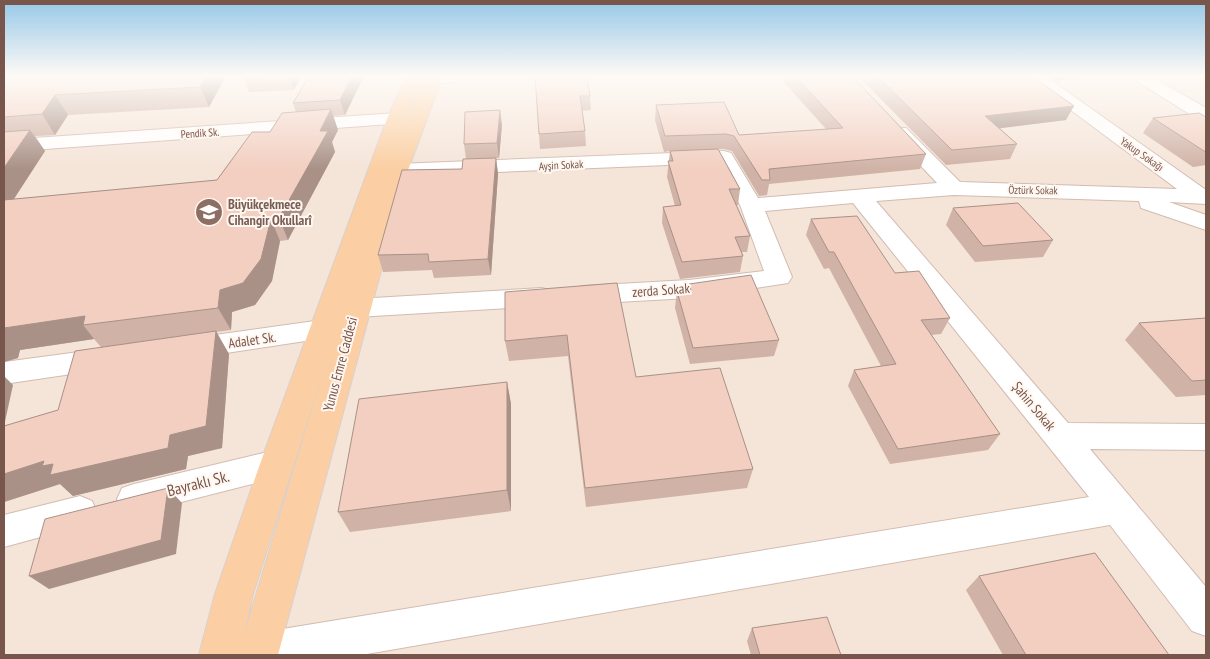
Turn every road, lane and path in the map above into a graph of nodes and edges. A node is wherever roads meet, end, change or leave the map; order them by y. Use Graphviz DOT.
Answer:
graph roads {
  1 [pos="408,107"];
  2 [pos="422,107"];
  3 [pos="1077,107"];
  4 [pos="1190,107"];
  5 [pos="1206,116"];
  6 [pos="886,118"];
  7 [pos="397,120"];
  8 [pos="4,146"];
  9 [pos="397,170"];
  10 [pos="954,188"];
  11 [pos="1117,192"];
  12 [pos="1204,196"];
  13 [pos="860,197"];
  14 [pos="751,205"];
  15 [pos="1206,223"];
  16 [pos="356,308"];
  17 [pos="322,330"];
  18 [pos="4,374"];
  19 [pos="1060,436"];
  20 [pos="1206,437"];
  21 [pos="276,464"];
  22 [pos="1116,508"];
  23 [pos="4,531"];
  24 [pos="1206,617"];
  25 [pos="258,654"];
  26 [pos="218,655"];
  1 -- 7 [label="main road"];
  2 -- 9 [label="main road, Yunus Emre Caddesi"];
  3 -- 12 [label="street, Yakup Sokağı"];
  4 -- 5 [label="street"];
  6 -- 10 [label="street"];
  7 -- 8 [label="street, Pendik Sk."];
  7 -- 17 [label="main road"];
  9 -- 14 [label="street, Ayşin Sokak"];
  9 -- 16 [label="main road, Yunus Emre Caddesi"];
  10 -- 11 [label="street, Öztürk Sokak"];
  10 -- 13 [label="street, Öztürk Sokak"];
  11 -- 12 [label="street, Öztürk Sokak"];
  11 -- 15 [label="street"];
  13 -- 14 [label="street"];
  13 -- 19 [label="street, Şahin Sokak"];
  14 -- 16 [label="street, zerda Sokak"];
  16 -- 25 [label="main road, Yunus Emre Caddesi"];
  17 -- 18 [label="street, Adalet Sk."];
  17 -- 21 [label="main road"];
  19 -- 20 [label="street"];
  19 -- 22 [label="street, Şahin Sokak"];
  21 -- 23 [label="street, Bayraklı Sk."];
  21 -- 26 [label="main road"];
  22 -- 24 [label="street, Şahin Sokak"];
  22 -- 25 [label="street"];
}
